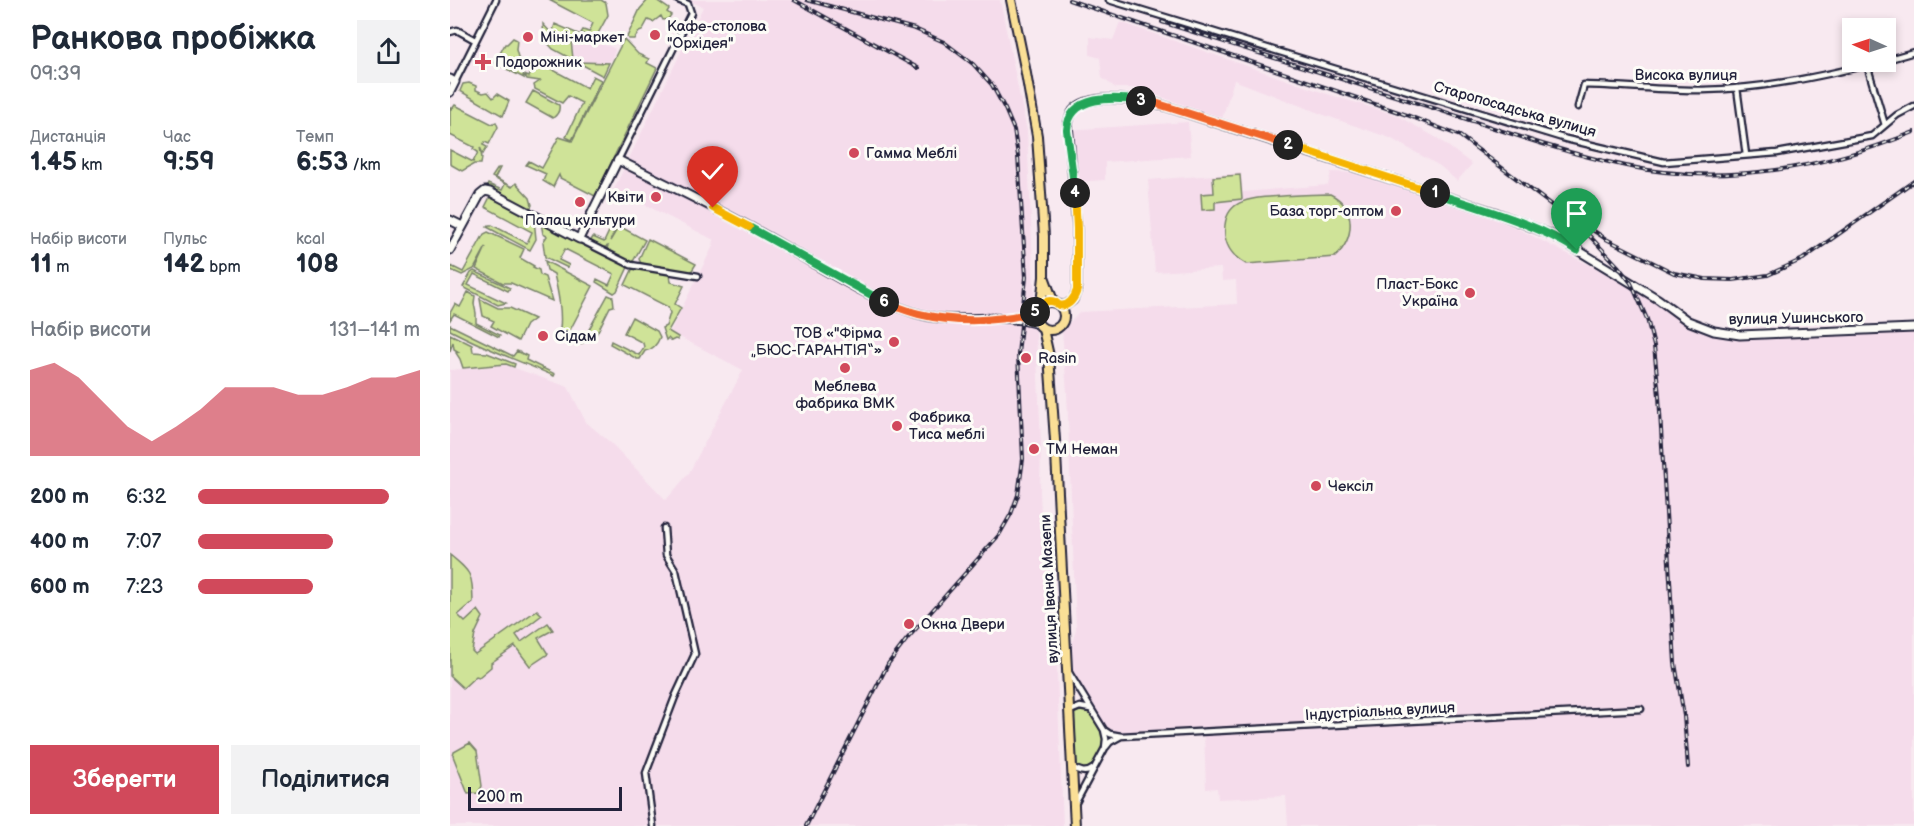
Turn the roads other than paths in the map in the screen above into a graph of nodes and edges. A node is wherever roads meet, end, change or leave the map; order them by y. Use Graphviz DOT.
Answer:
graph roads {
  1 [pos="496,0"];
  2 [pos="678,0"];
  3 [pos="1109,0"];
  4 [pos="1011,2"];
  5 [pos="450,32"];
  6 [pos="475,40"];
  7 [pos="1914,52"];
  8 [pos="1896,57"];
  9 [pos="1842,70"];
  10 [pos="1869,72"];
  11 [pos="453,80"];
  12 [pos="1737,88"];
  13 [pos="450,92"];
  14 [pos="1914,106"];
  15 [pos="1578,107"];
  16 [pos="1885,125"];
  17 [pos="1746,155"];
  18 [pos="618,160"];
  19 [pos="450,220"];
  20 [pos="462,226"];
  21 [pos="579,239"];
  22 [pos="450,249"];
  23 [pos="698,276"];
  24 [pos="1044,277"];
  25 [pos="1056,303"];
  26 [pos="1041,304"];
  27 [pos="1036,312"];
  28 [pos="1011,318"];
  29 [pos="1040,326"];
  30 [pos="1914,328"];
  31 [pos="1054,330"];
  32 [pos="1049,351"];
  33 [pos="664,528"];
  34 [pos="1067,669"];
  35 [pos="1090,709"];
  36 [pos="1641,710"];
  37 [pos="1069,711"];
  38 [pos="1104,730"];
  39 [pos="1120,736"];
  40 [pos="1105,748"];
  41 [pos="1072,767"];
  42 [pos="1096,767"];
  43 [pos="1074,807"];
  44 [pos="653,826"];
  45 [pos="1075,826"];
  1 -- 6 [label="street"];
  2 -- 18 [label="street"];
  3 -- 17 [label="street, Старопосадська вулиця"];
  4 -- 24 [label="main road"];
  5 -- 6 [label="street"];
  6 -- 11 [label="street"];
  7 -- 8 [label="street"];
  9 -- 12 [label="street, Висока вулиця"];
  10 -- 16 [label="street"];
  11 -- 13 [label="street"];
  12 -- 15 [label="street, Висока вулиця"];
  12 -- 17 [label="street"];
  14 -- 16 [label="street, Старопосадська вулиця"];
  16 -- 17 [label="street, Старопосадська вулиця"];
  18 -- 21 [label="street"];
  18 -- 28 [label="street"];
  19 -- 20 [label="street"];
  20 -- 21 [label="street"];
  20 -- 22 [label="street"];
  21 -- 23 [label="street"];
  24 -- 25 [label="main road"];
  24 -- 26 [label="main road"];
  25 -- 26 [label="main road"];
  25 -- 30 [label="street, вулиця Ушинського"];
  25 -- 31 [label="main road, вулиця Івана Мазепи"];
  26 -- 27 [label="main road"];
  27 -- 28 [label="street"];
  27 -- 29 [label="main road, вулиця Івана Мазепи"];
  28 -- 29 [label="street"];
  29 -- 31 [label="main road"];
  29 -- 32 [label="main road, вулиця Івана Мазепи"];
  31 -- 32 [label="main road, вулиця Івана Мазепи"];
  32 -- 34 [label="main road, вулиця Івана Мазепи"];
  33 -- 44 [label="street"];
  34 -- 35 [label="street"];
  34 -- 37 [label="main road, вулиця Івана Мазепи"];
  35 -- 37 [label="street"];
  35 -- 38 [label="street"];
  36 -- 39 [label="street, Індустріальна вулиця"];
  37 -- 41 [label="main road, вулиця Івана Мазепи"];
  38 -- 39 [label="street, Індустріальна вулиця"];
  38 -- 40 [label="street"];
  39 -- 40 [label="street"];
  40 -- 42 [label="street"];
  41 -- 42 [label="street"];
  41 -- 43 [label="main road, вулиця Івана Мазепи"];
  42 -- 43 [label="street"];
  43 -- 45 [label="main road, вулиця Івана Мазепи"];
}
